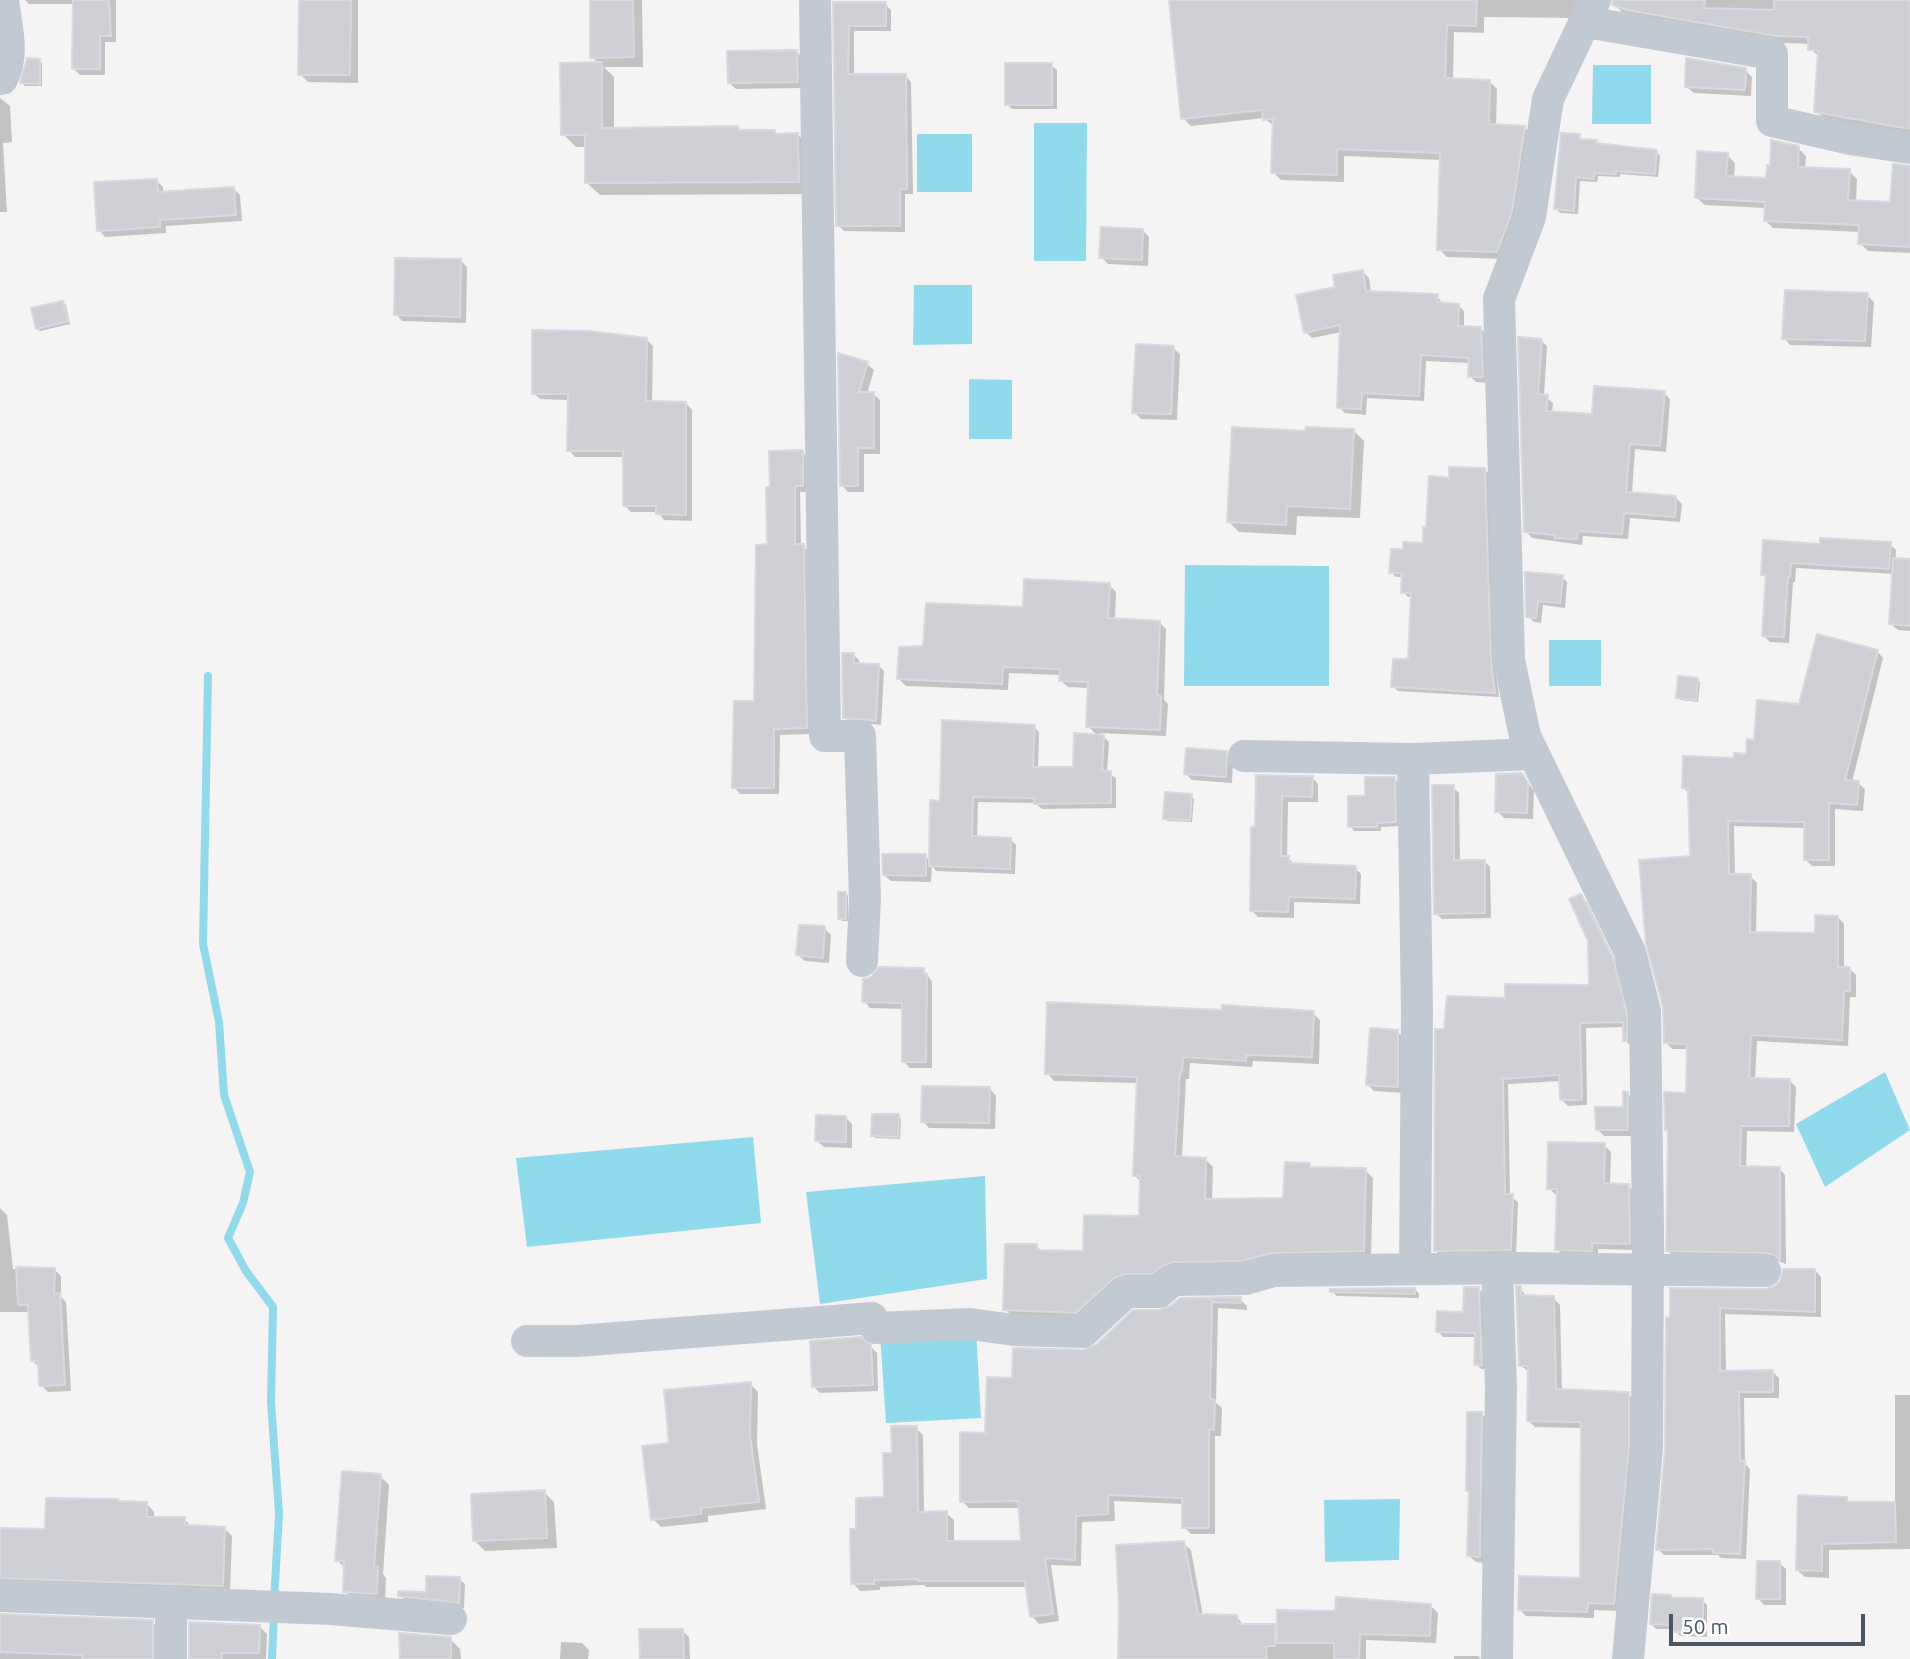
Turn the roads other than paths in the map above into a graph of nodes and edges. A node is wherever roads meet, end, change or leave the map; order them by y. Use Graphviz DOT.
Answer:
graph roads {
  1 [pos="3,0"];
  2 [pos="815,0"];
  3 [pos="1590,11"];
  4 [pos="0,79"];
  5 [pos="1910,148"];
  6 [pos="1533,754"];
  7 [pos="1244,756"];
  8 [pos="1413,759"];
  9 [pos="862,961"];
  10 [pos="1497,1268"];
  11 [pos="1415,1269"];
  12 [pos="1648,1271"];
  13 [pos="1765,1271"];
  14 [pos="527,1341"];
  15 [pos="0,1596"];
  16 [pos="172,1602"];
  17 [pos="452,1619"];
  18 [pos="172,1659"];
  19 [pos="1497,1659"];
  20 [pos="1628,1659"];
  1 -- 4 [label="street"];
  2 -- 9 [label="street"];
  3 -- 5 [label="street"];
  3 -- 6 [label="street"];
  6 -- 8 [label="street"];
  6 -- 12 [label="street"];
  7 -- 8 [label="street"];
  8 -- 11 [label="street"];
  10 -- 11 [label="street"];
  10 -- 12 [label="street"];
  10 -- 19 [label="street"];
  11 -- 14 [label="street"];
  12 -- 13 [label="street"];
  12 -- 20 [label="street"];
  15 -- 16 [label="street"];
  16 -- 17 [label="street"];
  16 -- 18 [label="street"];
}
